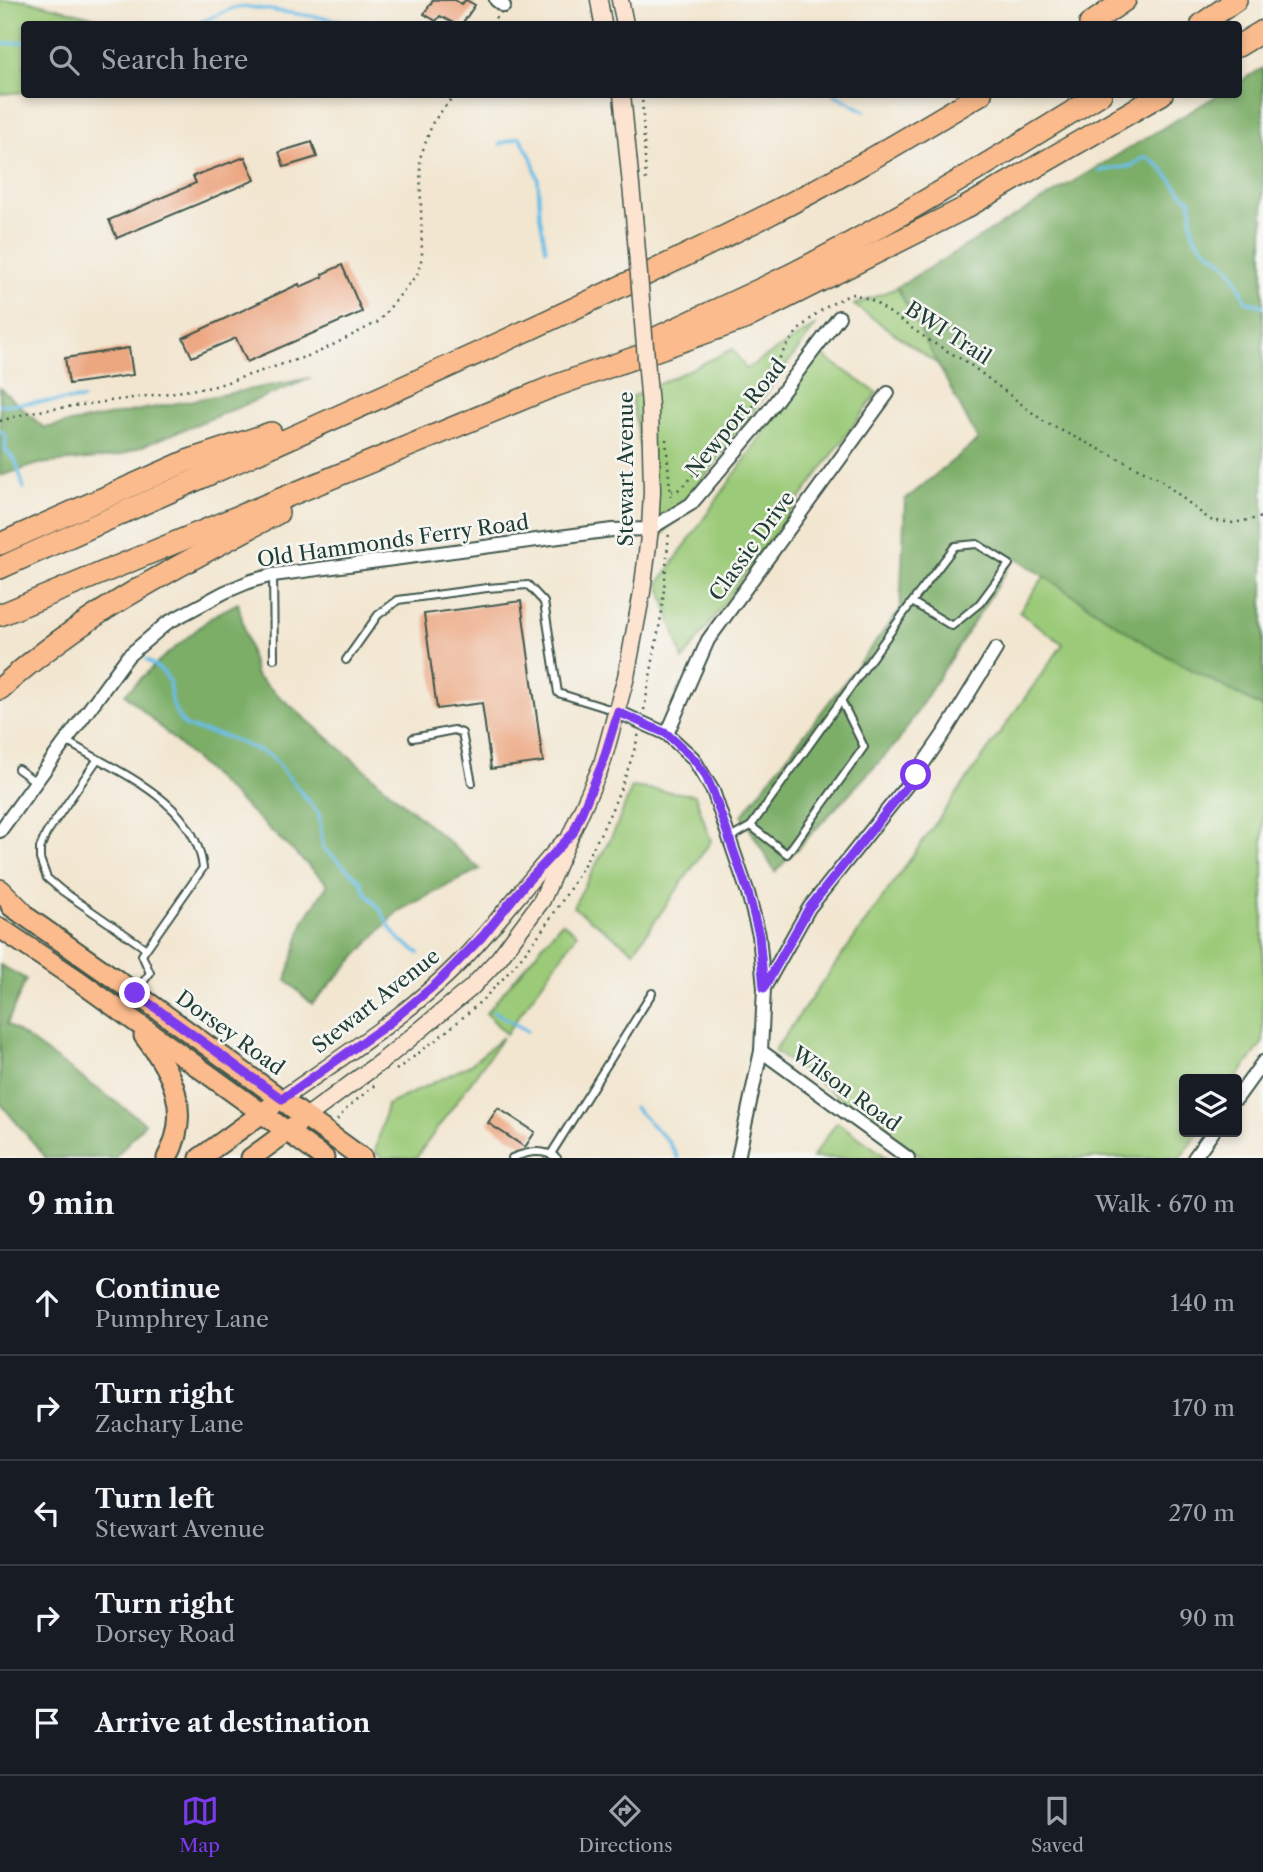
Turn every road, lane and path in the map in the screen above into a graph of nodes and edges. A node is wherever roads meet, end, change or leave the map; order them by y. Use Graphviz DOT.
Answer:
graph roads {
  1 [pos="599,0"];
  2 [pos="621,0"];
  3 [pos="1125,0"];
  4 [pos="1236,0"];
  5 [pos="602,21"];
  6 [pos="624,21"];
  7 [pos="1094,21"];
  8 [pos="1206,21"];
  9 [pos="1263,31"];
  10 [pos="1242,44"];
  11 [pos="452,98"];
  12 [pos="622,98"];
  13 [pos="642,98"];
  14 [pos="974,98"];
  15 [pos="1095,98"];
  16 [pos="1155,98"];
  17 [pos="646,186"];
  18 [pos="839,317"];
  19 [pos="549,388"];
  20 [pos="888,393"];
  21 [pos="379,397"];
  22 [pos="2,421"];
  23 [pos="666,439"];
  24 [pos="399,450"];
  25 [pos="1263,517"];
  26 [pos="650,529"];
  27 [pos="0,544"];
  28 [pos="0,568"];
  29 [pos="273,575"];
  30 [pos="912,602"];
  31 [pos="0,615"];
  32 [pos="996,649"];
  33 [pos="274,659"];
  34 [pos="346,660"];
  35 [pos="0,689"];
  36 [pos="841,700"];
  37 [pos="618,712"];
  38 [pos="667,734"];
  39 [pos="413,738"];
  40 [pos="66,741"];
  41 [pos="97,760"];
  42 [pos="18,769"];
  43 [pos="37,782"];
  44 [pos="472,783"];
  45 [pos="751,826"];
  46 [pos="0,831"];
  47 [pos="573,833"];
  48 [pos="730,838"];
  49 [pos="0,890"];
  50 [pos="0,900"];
  51 [pos="23,913"];
  52 [pos="0,928"];
  53 [pos="145,948"];
  54 [pos="764,988"];
  55 [pos="135,993"];
  56 [pos="652,993"];
  57 [pos="128,1016"];
  58 [pos="761,1051"];
  59 [pos="1263,1062"];
  60 [pos="1242,1091"];
  61 [pos="282,1099"];
  62 [pos="262,1114"];
  63 [pos="306,1117"];
  64 [pos="287,1131"];
  65 [pos="1209,1137"];
  66 [pos="554,1156"];
  67 [pos="167,1158"];
  68 [pos="200,1158"];
  69 [pos="250,1158"];
  70 [pos="324,1158"];
  71 [pos="362,1158"];
  72 [pos="512,1158"];
  73 [pos="738,1158"];
  74 [pos="908,1158"];
  75 [pos="1194,1158"];
  1 -- 5 [label="street"];
  2 -- 6 [label="street"];
  3 -- 7 [label="highway"];
  4 -- 8 [label="highway"];
  9 -- 10 [label="highway"];
  11 -- 22 [label="path"];
  12 -- 26 [label="street, Stewart Avenue, bridge"];
  13 -- 17 [label="path"];
  14 -- 21 [label="highway"];
  15 -- 19 [label="highway"];
  16 -- 19 [label="highway"];
  18 -- 26 [label="street, Newport Road"];
  19 -- 24 [label="highway"];
  20 -- 38 [label="street, Classic Drive"];
  21 -- 27 [label="highway"];
  21 -- 28 [label="highway"];
  23 -- 25 [label="path, BWI Trail"];
  24 -- 31 [label="highway"];
  24 -- 35 [label="highway"];
  26 -- 29 [label="street, Old Hammonds Ferry Road"];
  26 -- 37 [label="street, Stewart Avenue"];
  29 -- 33 [label="lane"];
  29 -- 40 [label="street, Old Hammonds Ferry Road"];
  30 -- 30 [label="lane"];
  30 -- 36 [label="lane"];
  32 -- 54 [label="street"];
  34 -- 37 [label="lane"];
  36 -- 45 [label="lane"];
  36 -- 45 [label="lane"];
  37 -- 38 [label="street"];
  37 -- 47 [label="street, Stewart Avenue"];
  38 -- 48 [label="street"];
  39 -- 44 [label="lane"];
  40 -- 41 [label="lane"];
  40 -- 43 [label="street, Old Hammonds Ferry Road"];
  41 -- 53 [label="lane"];
  41 -- 53 [label="lane"];
  42 -- 43 [label="lane"];
  43 -- 46 [label="street, Old Hammonds Ferry Road"];
  45 -- 48 [label="lane"];
  47 -- 61 [label="street, Stewart Avenue"];
  47 -- 63 [label="street, Stewart Avenue"];
  48 -- 54 [label="street"];
  49 -- 51 [label="highway"];
  50 -- 51 [label="main road, Dorsey Road"];
  51 -- 55 [label="main road, Dorsey Road"];
  52 -- 57 [label="main road"];
  53 -- 55 [label="lane"];
  54 -- 58 [label="street"];
  55 -- 61 [label="main road, Dorsey Road"];
  56 -- 66 [label="lane"];
  57 -- 62 [label="main road"];
  57 -- 67 [label="main road"];
  58 -- 73 [label="street"];
  58 -- 74 [label="street, Wilson Road"];
  59 -- 60 [label="street"];
  61 -- 62 [label="main road"];
  61 -- 63 [label="main road, Dorsey Road"];
  62 -- 64 [label="main road"];
  62 -- 68 [label="main road"];
  63 -- 64 [label="main road"];
  63 -- 71 [label="main road, Dorsey Road"];
  64 -- 69 [label="main road"];
  64 -- 70 [label="main road"];
  65 -- 75 [label="street"];
  66 -- 72 [label="lane"];
}
